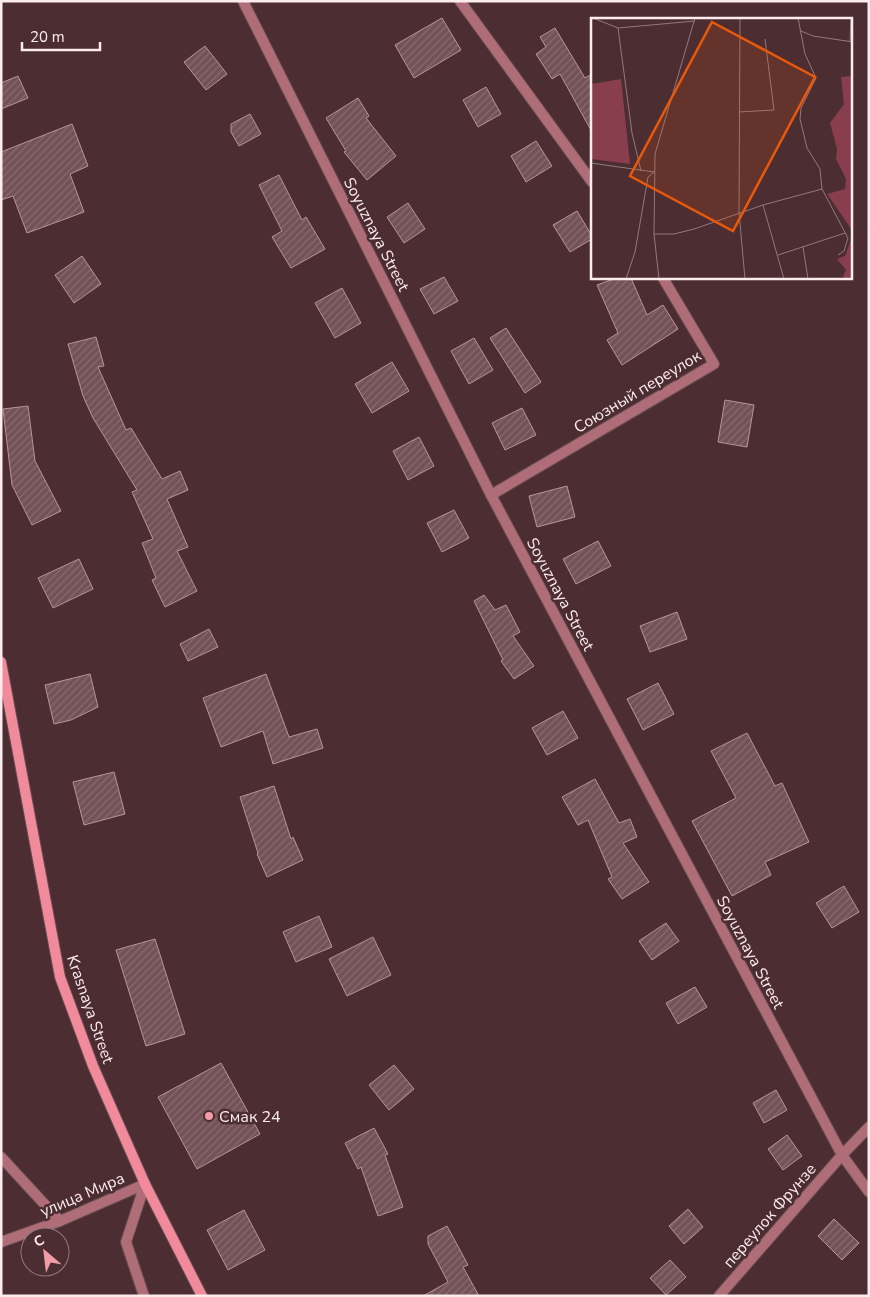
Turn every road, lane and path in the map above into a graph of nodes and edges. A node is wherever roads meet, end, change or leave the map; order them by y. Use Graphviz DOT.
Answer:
graph roads {
  1 [pos="243,1"];
  2 [pos="460,1"];
  3 [pos="591,181"];
  4 [pos="664,279"];
  5 [pos="491,494"];
  6 [pos="1,662"];
  7 [pos="869,1127"];
  8 [pos="842,1155"];
  9 [pos="1,1158"];
  10 [pos="145,1184"];
  11 [pos="869,1192"];
  12 [pos="60,1221"];
  13 [pos="1,1242"];
  14 [pos="144,1296"];
  15 [pos="202,1296"];
  16 [pos="719,1296"];
  1 -- 5 [label="street, Soyuznaya Street"];
  2 -- 3 [label="street"];
  4 -- 5 [label="street, Союзный переулок"];
  5 -- 8 [label="street, Soyuznaya Street"];
  6 -- 10 [label="street, Krasnaya Street"];
  7 -- 8 [label="street, переулок Фрунзе"];
  8 -- 11 [label="street, Soyuznaya Street"];
  8 -- 16 [label="street, переулок Фрунзе"];
  9 -- 12 [label="street"];
  10 -- 12 [label="street, улица Мира"];
  10 -- 14 [label="street"];
  10 -- 15 [label="street, Krasnaya Street"];
  12 -- 13 [label="street, улица Мира"];
}
